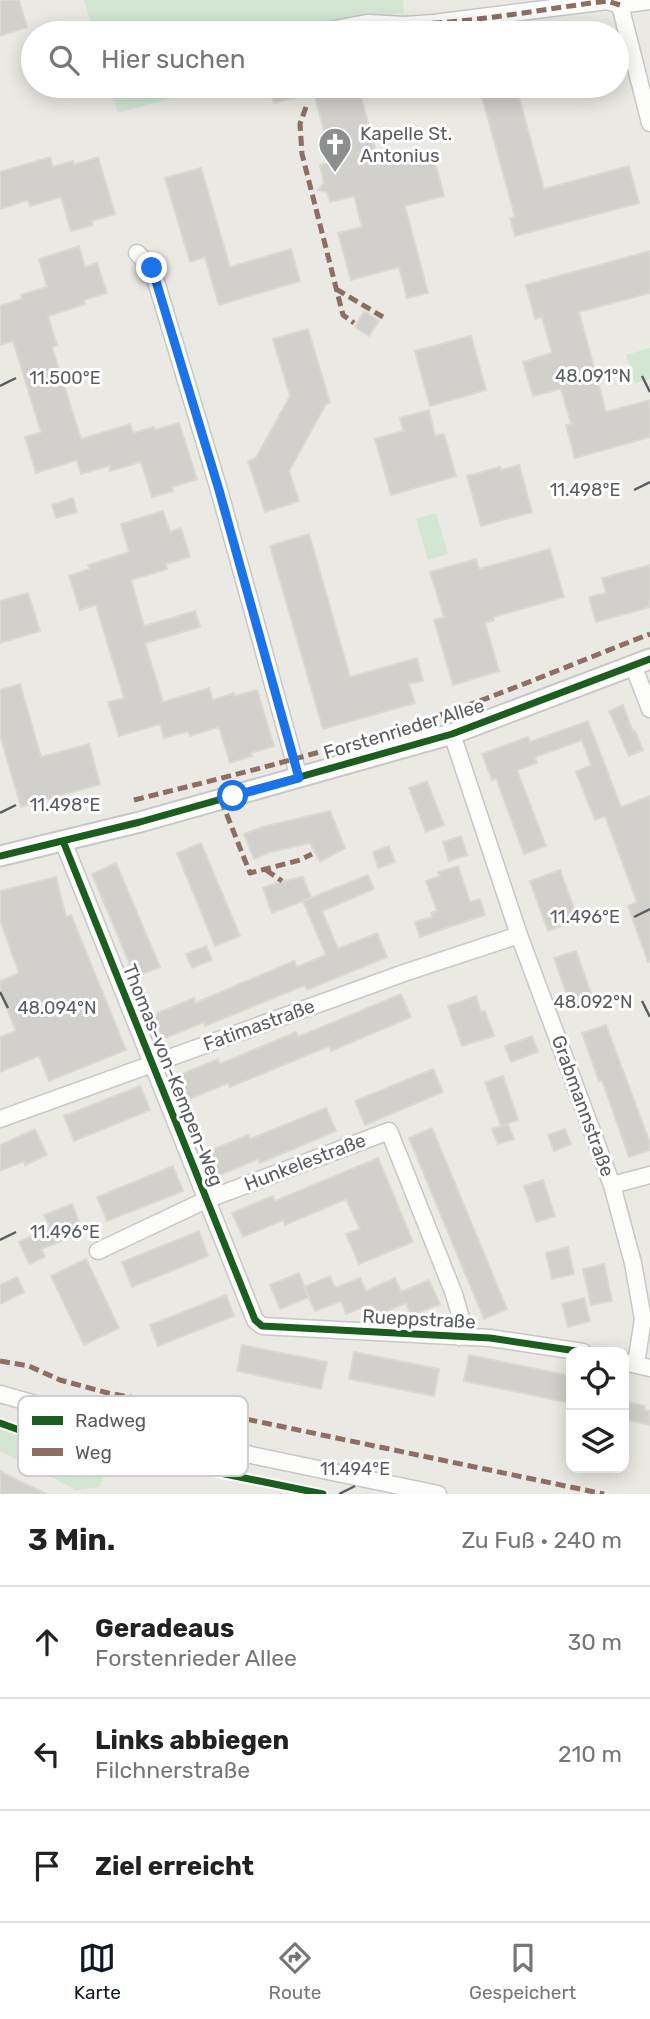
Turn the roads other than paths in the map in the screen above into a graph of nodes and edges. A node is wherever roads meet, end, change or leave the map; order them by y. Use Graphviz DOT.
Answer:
graph roads {
  1 [pos="650,1"];
  2 [pos="620,5"];
  3 [pos="457,21"];
  4 [pos="624,21"];
  5 [pos="629,40"];
  6 [pos="650,123"];
  7 [pos="138,253"];
  8 [pos="642,662"];
  9 [pos="650,709"];
  10 [pos="453,734"];
  11 [pos="299,778"];
  12 [pos="63,841"];
  13 [pos="0,856"];
  14 [pos="519,935"];
  15 [pos="151,1063"];
  16 [pos="0,1119"];
  17 [pos="650,1175"];
  18 [pos="612,1185"];
  19 [pos="206,1200"];
  20 [pos="99,1251"];
  21 [pos="255,1320"];
  22 [pos="459,1337"];
  23 [pos="566,1349"];
  24 [pos="636,1364"];
  25 [pos="0,1394"];
  26 [pos="18,1399"];
  27 [pos="248,1454"];
  28 [pos="438,1494"];
  1 -- 2 [label="street"];
  2 -- 3 [label="street"];
  2 -- 4 [label="street"];
  5 -- 6 [label="street"];
  7 -- 11 [label="street"];
  8 -- 9 [label="street"];
  8 -- 10 [label="street, Forstenrieder Allee"];
  10 -- 11 [label="street, Forstenrieder Allee"];
  10 -- 14 [label="street, Grabmannstraße"];
  11 -- 12 [label="street, Forstenrieder Allee"];
  12 -- 13 [label="street, Forstenrieder Allee"];
  12 -- 15 [label="street, Thomas-von-Kempen-Weg"];
  14 -- 15 [label="street, Fatimastraße"];
  14 -- 18 [label="street, Grabmannstraße"];
  15 -- 16 [label="street, Fatimastraße"];
  15 -- 19 [label="street, Thomas-von-Kempen-Weg"];
  17 -- 18 [label="street"];
  18 -- 24 [label="street, Grabmannstraße"];
  19 -- 20 [label="street, Hunkelestraße"];
  19 -- 21 [label="street, Thomas-von-Kempen-Weg"];
  19 -- 22 [label="street, Hunkelestraße"];
  21 -- 22 [label="street, Rueppstraße"];
  22 -- 23 [label="street, Rueppstraße"];
  25 -- 26 [label="street"];
  27 -- 28 [label="street"];
}
